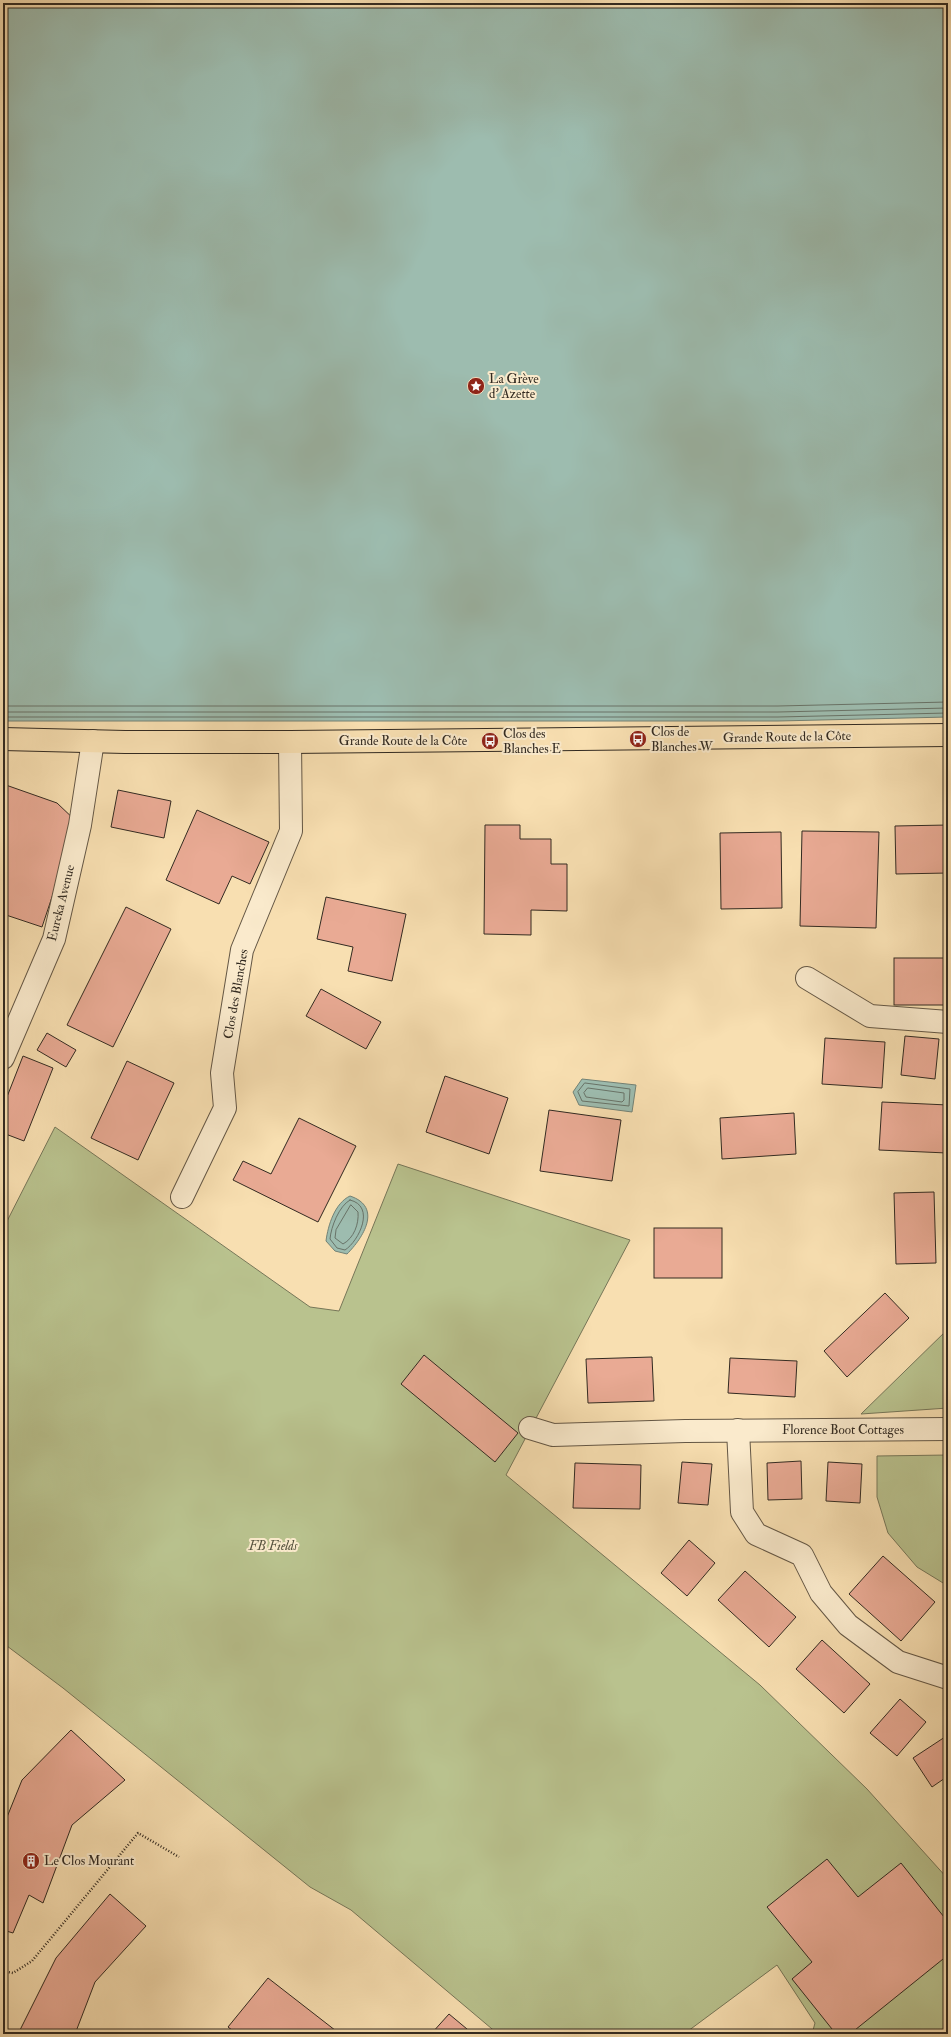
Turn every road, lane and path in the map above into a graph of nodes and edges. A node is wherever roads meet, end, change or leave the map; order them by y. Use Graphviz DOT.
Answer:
graph roads {
  1 [pos="948,735"];
  2 [pos="3,739"];
  3 [pos="94,741"];
  4 [pos="290,742"];
  5 [pos="807,978"];
  6 [pos="948,1022"];
  7 [pos="3,1058"];
  8 [pos="182,1197"];
  9 [pos="530,1428"];
  10 [pos="948,1429"];
  11 [pos="738,1430"];
  12 [pos="948,1678"];
  13 [pos="180,1857"];
  14 [pos="3,1971"];
  1 -- 4 [label="main road, Grande Route de la Côte"];
  2 -- 3 [label="main road, Grande Route de la Côte"];
  3 -- 4 [label="main road, Grande Route de la Côte"];
  3 -- 7 [label="street, Eureka Avenue"];
  4 -- 8 [label="street, Clos des Blanches"];
  5 -- 6 [label="street"];
  9 -- 11 [label="street, Florence Boot Cottages"];
  10 -- 11 [label="street, Florence Boot Cottages"];
  11 -- 12 [label="street"];
  13 -- 14 [label="path"];
}
